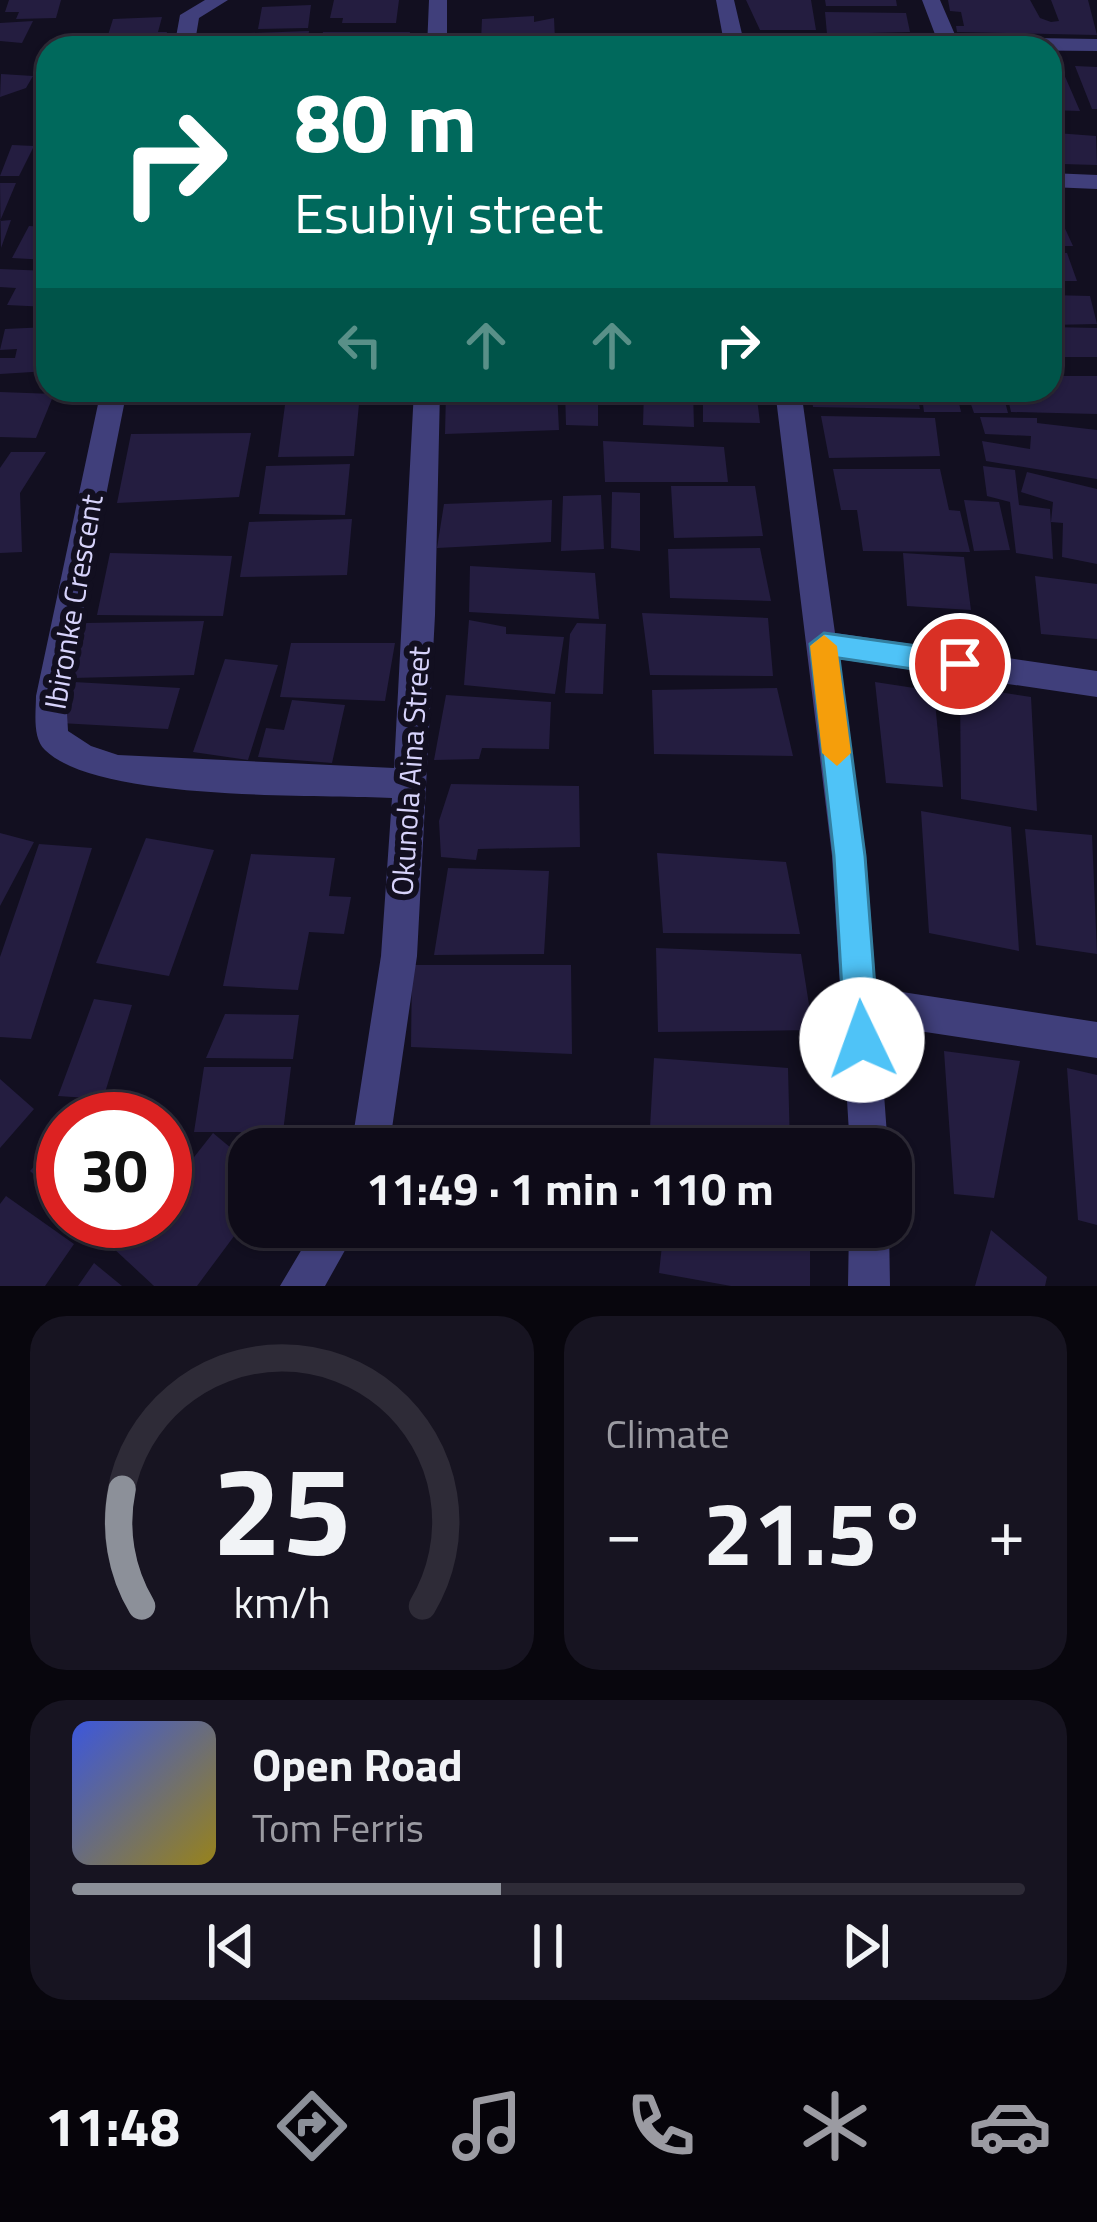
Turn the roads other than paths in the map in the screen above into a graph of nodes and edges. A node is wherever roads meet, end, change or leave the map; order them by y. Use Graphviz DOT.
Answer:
graph roads {
  1 [pos="219,0"];
  2 [pos="438,0"];
  3 [pos="725,0"];
  4 [pos="931,0"];
  5 [pos="186,36"];
  6 [pos="437,36"];
  7 [pos="732,36"];
  8 [pos="946,36"];
  9 [pos="1062,44"];
  10 [pos="1097,45"];
  11 [pos="1062,181"];
  12 [pos="1097,182"];
  13 [pos="112,402"];
  14 [pos="426,402"];
  15 [pos="790,402"];
  16 [pos="824,644"];
  17 [pos="1097,684"];
  18 [pos="410,784"];
  19 [pos="860,1004"];
  20 [pos="1097,1040"];
  21 [pos="373,1128"];
  22 [pos="867,1128"];
  23 [pos="325,1248"];
  24 [pos="869,1248"];
  25 [pos="302,1286"];
  26 [pos="868,1286"];
  1 -- 5 [label="street"];
  2 -- 6 [label="street"];
  3 -- 7 [label="street"];
  4 -- 8 [label="street"];
  9 -- 10 [label="street"];
  11 -- 12 [label="street"];
  13 -- 18 [label="street, Ibironke Crescent"];
  14 -- 18 [label="street, Okunola Aina Street"];
  15 -- 16 [label="street"];
  16 -- 17 [label="street"];
  16 -- 19 [label="street"];
  18 -- 21 [label="street, Okunola Aina Street"];
  19 -- 20 [label="street"];
  19 -- 22 [label="street"];
  23 -- 25 [label="street"];
  24 -- 26 [label="street"];
}
